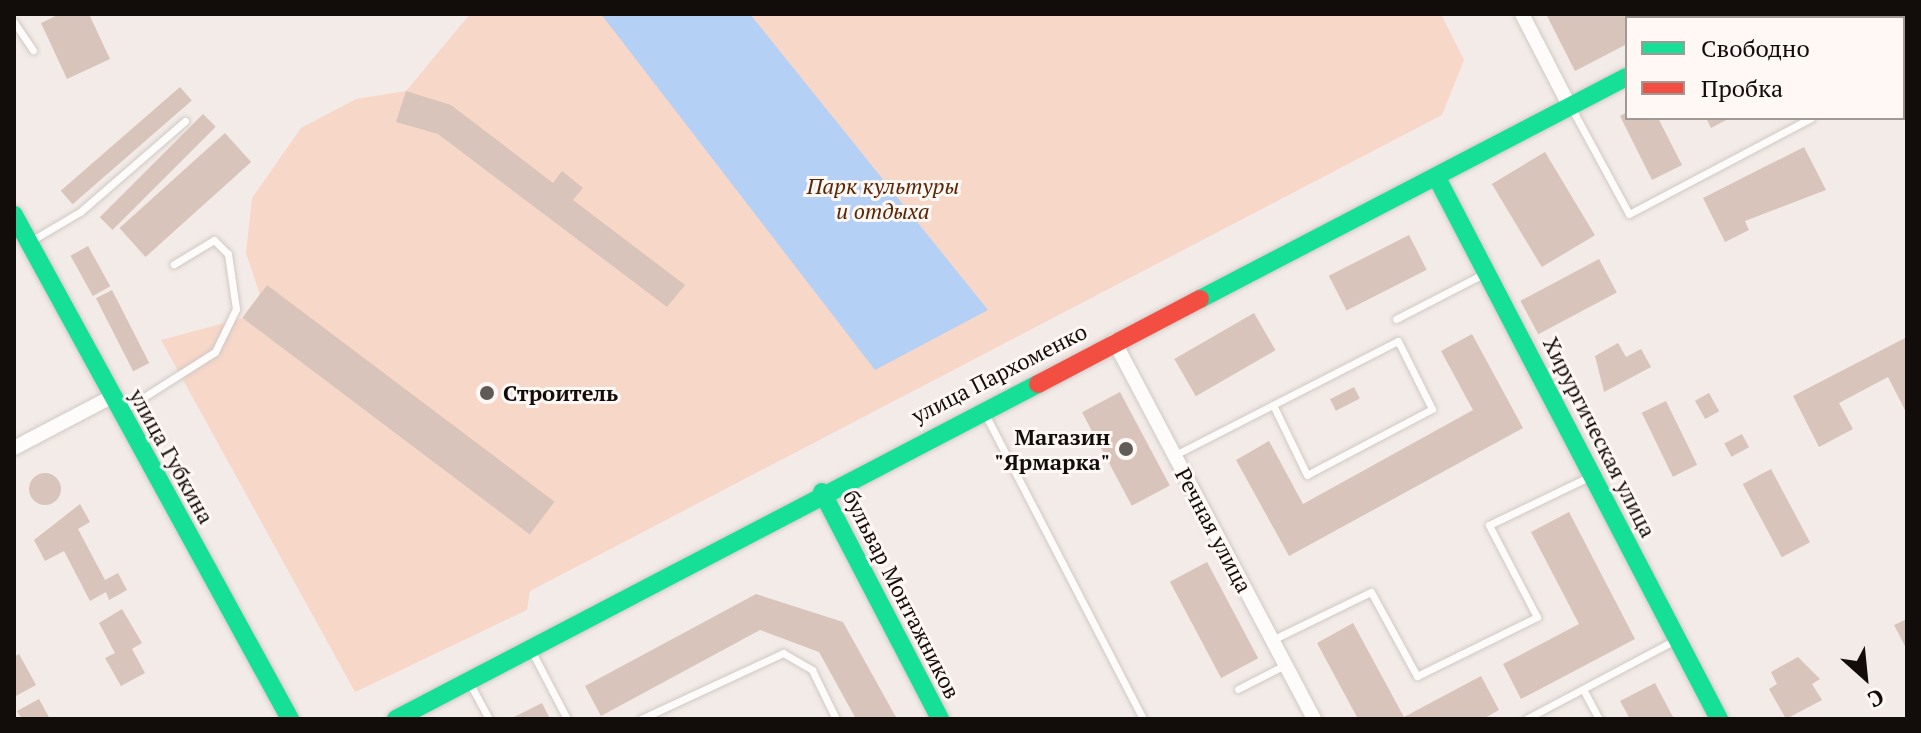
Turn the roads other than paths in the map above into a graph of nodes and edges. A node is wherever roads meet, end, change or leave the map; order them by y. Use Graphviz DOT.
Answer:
graph roads {
  1 [pos="1522,14"];
  2 [pos="14,22"];
  3 [pos="33,50"];
  4 [pos="1625,78"];
  5 [pos="1570,107"];
  6 [pos="1807,120"];
  7 [pos="185,121"];
  8 [pos="1437,178"];
  9 [pos="15,220"];
  10 [pos="28,242"];
  11 [pos="174,264"];
  12 [pos="1488,271"];
  13 [pos="1396,319"];
  14 [pos="1114,341"];
  15 [pos="116,404"];
  16 [pos="1273,405"];
  17 [pos="983,409"];
  18 [pos="14,448"];
  19 [pos="1174,456"];
  20 [pos="1593,475"];
  21 [pos="822,492"];
  22 [pos="1677,639"];
  23 [pos="1272,640"];
  24 [pos="530,648"];
  25 [pos="1285,665"];
  26 [pos="469,680"];
  27 [pos="1238,689"];
  28 [pos="1583,689"];
  29 [pos="290,719"];
  30 [pos="396,719"];
  31 [pos="489,719"];
  32 [pos="567,719"];
  33 [pos="641,719"];
  34 [pos="836,719"];
  35 [pos="940,719"];
  36 [pos="1143,719"];
  37 [pos="1314,719"];
  38 [pos="1526,719"];
  39 [pos="1599,719"];
  40 [pos="1719,719"];
  1 -- 5 [label="street"];
  2 -- 3 [label="lane"];
  4 -- 5 [label="street, улица Пархоменко"];
  5 -- 6 [label="lane"];
  5 -- 8 [label="street, улица Пархоменко"];
  7 -- 10 [label="lane"];
  8 -- 12 [label="street, Хирургическая улица"];
  8 -- 14 [label="street, улица Пархоменко"];
  9 -- 10 [label="street, улица Губкина"];
  10 -- 15 [label="street, улица Губкина"];
  11 -- 15 [label="lane"];
  12 -- 13 [label="lane"];
  12 -- 20 [label="street, Хирургическая улица"];
  14 -- 17 [label="street, улица Пархоменко"];
  14 -- 19 [label="street, Речная улица"];
  15 -- 18 [label="street"];
  15 -- 29 [label="street, улица Губкина"];
  16 -- 16 [label="lane"];
  16 -- 19 [label="lane"];
  17 -- 21 [label="street, улица Пархоменко"];
  17 -- 36 [label="lane"];
  19 -- 23 [label="street, Речная улица"];
  20 -- 22 [label="street, Хирургическая улица"];
  20 -- 23 [label="lane"];
  21 -- 24 [label="street, улица Пархоменко"];
  21 -- 35 [label="street, бульвар Монтажников"];
  22 -- 28 [label="lane"];
  22 -- 40 [label="street, Хирургическая улица"];
  23 -- 25 [label="street, Речная улица"];
  24 -- 26 [label="street, улица Пархоменко"];
  24 -- 32 [label="lane"];
  25 -- 27 [label="lane"];
  25 -- 37 [label="street, Речная улица"];
  26 -- 30 [label="street, улица Пархоменко"];
  26 -- 31 [label="lane"];
  28 -- 38 [label="lane"];
  28 -- 39 [label="lane"];
  33 -- 34 [label="lane"];
}
